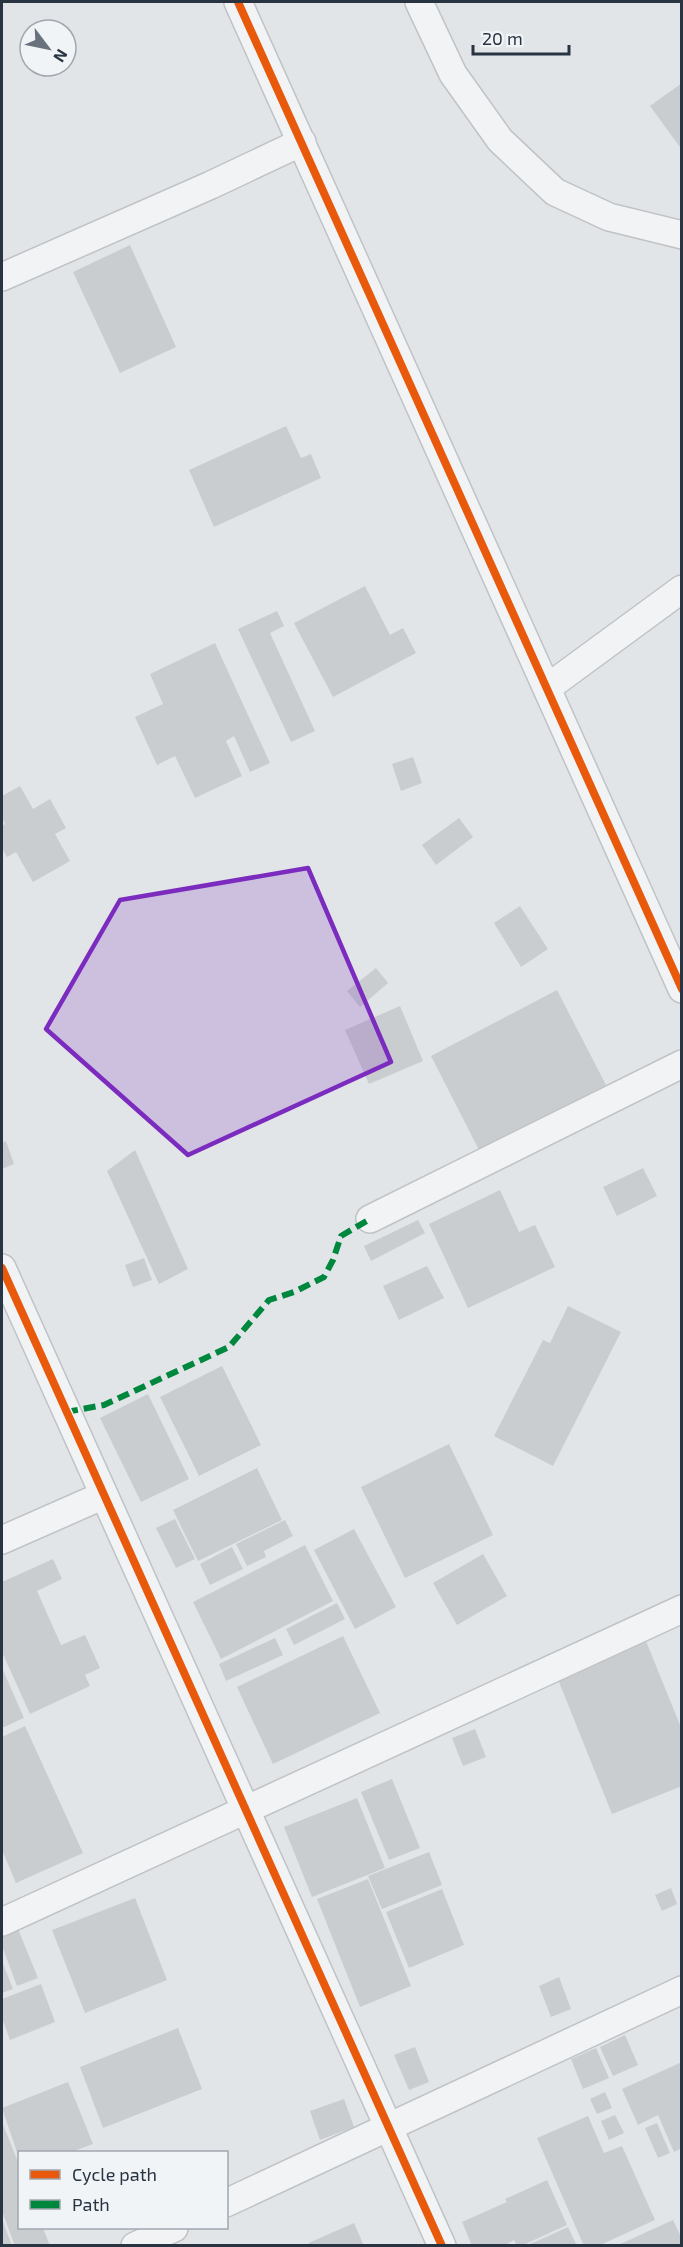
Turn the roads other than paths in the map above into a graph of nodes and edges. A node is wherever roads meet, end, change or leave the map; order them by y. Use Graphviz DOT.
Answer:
graph roads {
  1 [pos="238,2"];
  2 [pos="419,2"];
  3 [pos="302,142"];
  4 [pos="681,235"];
  5 [pos="2,277"];
  6 [pos="681,589"];
  7 [pos="547,688"];
  8 [pos="681,989"];
  9 [pos="681,1064"];
  10 [pos="370,1218"];
  11 [pos="2,1268"];
  12 [pos="104,1495"];
  13 [pos="2,1540"];
  14 [pos="681,1609"];
  15 [pos="245,1808"];
  16 [pos="2,1922"];
  17 [pos="681,1990"];
  18 [pos="389,2127"];
  19 [pos="228,2202"];
  20 [pos="172,2229"];
  21 [pos="135,2246"];
  22 [pos="442,2246"];
  1 -- 3 [label="street"];
  2 -- 4 [label="street"];
  3 -- 5 [label="street"];
  3 -- 7 [label="street"];
  6 -- 7 [label="street"];
  7 -- 8 [label="street"];
  9 -- 10 [label="street"];
  11 -- 12 [label="street"];
  12 -- 13 [label="street"];
  12 -- 15 [label="street"];
  14 -- 15 [label="street"];
  15 -- 16 [label="street"];
  15 -- 18 [label="street"];
  17 -- 18 [label="street"];
  18 -- 19 [label="street"];
  18 -- 22 [label="street"];
  20 -- 21 [label="street"];
}
